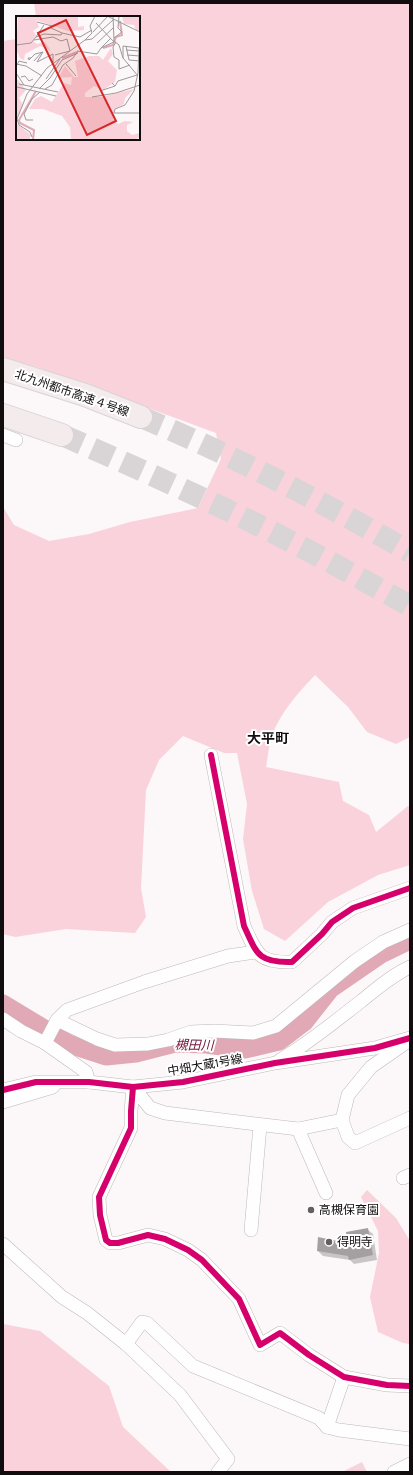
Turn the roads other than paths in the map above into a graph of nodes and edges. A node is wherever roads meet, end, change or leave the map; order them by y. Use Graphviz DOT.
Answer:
graph roads {
  1 [pos="3,369"];
  2 [pos="3,415"];
  3 [pos="141,417"];
  4 [pos="3,435"];
  5 [pos="62,435"];
  6 [pos="16,440"];
  7 [pos="211,755"];
  8 [pos="410,888"];
  9 [pos="410,930"];
  10 [pos="256,952"];
  11 [pos="410,967"];
  12 [pos="3,1019"];
  13 [pos="57,1022"];
  14 [pos="410,1039"];
  15 [pos="45,1042"];
  16 [pos="275,1063"];
  17 [pos="72,1082"];
  18 [pos="89,1082"];
  19 [pos="133,1087"];
  20 [pos="3,1090"];
  21 [pos="3,1102"];
  22 [pos="410,1118"];
  23 [pos="342,1120"];
  24 [pos="260,1126"];
  25 [pos="298,1129"];
  26 [pos="326,1193"];
  27 [pos="250,1230"];
  28 [pos="3,1244"];
  29 [pos="126,1344"];
  30 [pos="344,1377"];
  31 [pos="410,1386"];
  32 [pos="327,1427"];
  33 [pos="410,1439"];
  34 [pos="410,1464"];
  35 [pos="218,1472"];
  36 [pos="394,1472"];
  1 -- 3 [label="highway, 北九州都市高速４号線"];
  2 -- 5 [label="highway"];
  4 -- 6 [label="street"];
  7 -- 10 [label="street"];
  8 -- 10 [label="street"];
  9 -- 13 [label="street"];
  10 -- 13 [label="street"];
  11 -- 16 [label="street"];
  12 -- 15 [label="street"];
  13 -- 15 [label="street"];
  14 -- 16 [label="street, 中畑大蔵1号線"];
  14 -- 23 [label="street"];
  15 -- 18 [label="street"];
  16 -- 19 [label="street, 中畑大蔵1号線"];
  17 -- 18 [label="street, 中畑大蔵1号線"];
  17 -- 20 [label="street, 中畑大蔵1号線"];
  17 -- 21 [label="street"];
  18 -- 19 [label="street, 中畑大蔵1号線"];
  19 -- 24 [label="street"];
  19 -- 30 [label="street"];
  22 -- 23 [label="street"];
  23 -- 25 [label="street"];
  24 -- 25 [label="street"];
  24 -- 27 [label="street"];
  25 -- 26 [label="street"];
  28 -- 29 [label="street"];
  29 -- 32 [label="street"];
  29 -- 35 [label="street"];
  30 -- 31 [label="street"];
  30 -- 32 [label="street"];
  32 -- 33 [label="street"];
  34 -- 36 [label="street"];
}
